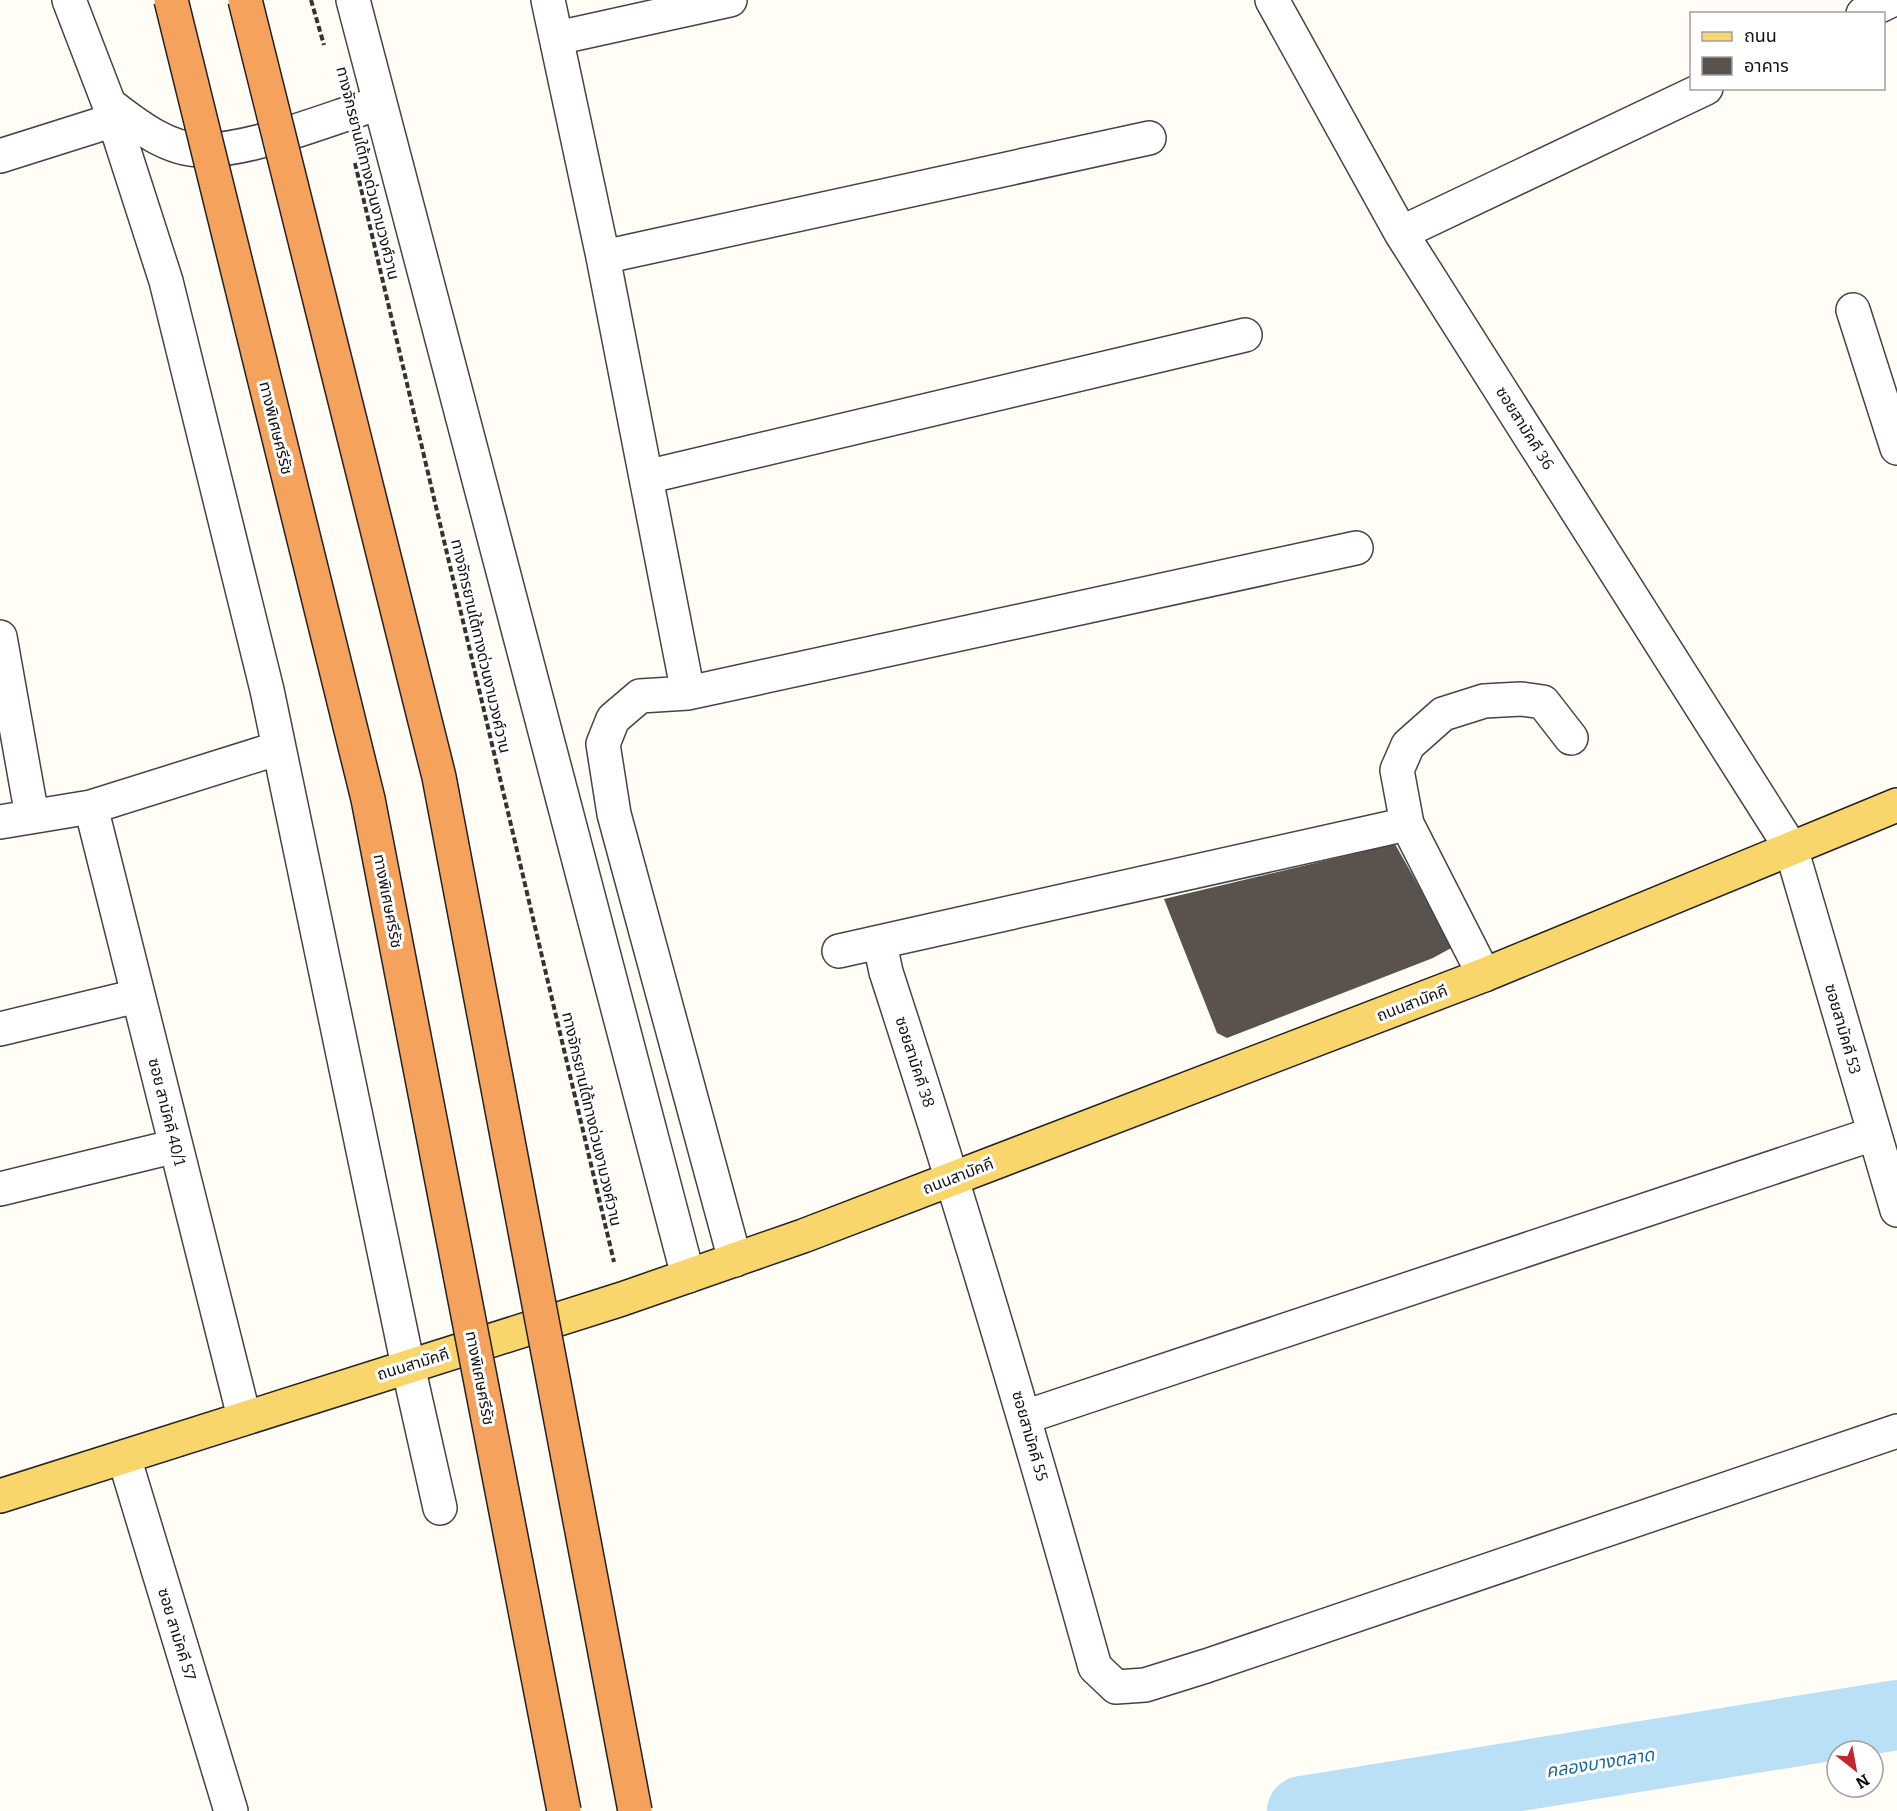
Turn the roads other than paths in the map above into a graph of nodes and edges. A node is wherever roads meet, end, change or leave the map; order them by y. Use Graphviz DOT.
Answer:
graph roads {
  1 [pos="69,0"];
  2 [pos="171,0"];
  3 [pos="245,0"];
  4 [pos="353,0"];
  5 [pos="548,0"];
  6 [pos="730,0"];
  7 [pos="1272,0"];
  8 [pos="1892,0"];
  9 [pos="1867,12"];
  10 [pos="557,38"];
  11 [pos="1702,90"];
  12 [pos="380,103"];
  13 [pos="111,112"];
  14 [pos="1149,138"];
  15 [pos="0,156"];
  16 [pos="1401,233"];
  17 [pos="603,257"];
  18 [pos="1853,310"];
  19 [pos="1245,335"];
  20 [pos="1897,448"];
  21 [pos="646,477"];
  22 [pos="1356,548"];
  23 [pos="0,637"];
  24 [pos="688,693"];
  25 [pos="1571,738"];
  26 [pos="279,748"];
  27 [pos="1897,805"];
  28 [pos="92,807"];
  29 [pos="32,816"];
  30 [pos="0,822"];
  31 [pos="1407,824"];
  32 [pos="1791,848"];
  33 [pos="880,944"];
  34 [pos="839,951"];
  35 [pos="1484,975"];
  36 [pos="137,996"];
  37 [pos="0,1029"];
  38 [pos="1873,1134"];
  39 [pos="176,1146"];
  40 [pos="953,1178"];
  41 [pos="0,1189"];
  42 [pos="1897,1210"];
  43 [pos="735,1260"];
  44 [pos="688,1276"];
  45 [pos="408,1366"];
  46 [pos="244,1417"];
  47 [pos="1025,1417"];
  48 [pos="1897,1431"];
  49 [pos="124,1457"];
  50 [pos="0,1496"];
  51 [pos="440,1508"];
  52 [pos="231,1811"];
  53 [pos="564,1811"];
  54 [pos="635,1811"];
  1 -- 13 [label="street"];
  2 -- 53 [label="highway, ทางพิเศษศรีรัช, bridge"];
  3 -- 54 [label="highway, bridge"];
  4 -- 12 [label="street"];
  5 -- 10 [label="street"];
  6 -- 10 [label="street"];
  7 -- 16 [label="street, ซอยสามัคคี 36"];
  8 -- 9 [label="street"];
  10 -- 17 [label="street"];
  11 -- 16 [label="street"];
  12 -- 13 [label="street"];
  12 -- 44 [label="street"];
  13 -- 15 [label="street"];
  13 -- 26 [label="street"];
  14 -- 17 [label="street"];
  16 -- 32 [label="street, ซอยสามัคคี 36"];
  17 -- 21 [label="street"];
  18 -- 20 [label="street"];
  19 -- 21 [label="street"];
  21 -- 24 [label="street"];
  22 -- 24 [label="street"];
  23 -- 29 [label="street"];
  24 -- 43 [label="street"];
  25 -- 31 [label="street"];
  26 -- 28 [label="street"];
  26 -- 45 [label="street"];
  27 -- 32 [label="main road, ถนนสามัคคี"];
  28 -- 29 [label="street"];
  28 -- 36 [label="street, ซอย สามัคคี 40/1"];
  29 -- 30 [label="street"];
  31 -- 33 [label="street"];
  31 -- 35 [label="street"];
  32 -- 35 [label="main road, ถนนสามัคคี"];
  32 -- 38 [label="street, ซอยสามัคคี 53"];
  33 -- 34 [label="street"];
  33 -- 40 [label="street, ซอยสามัคคี 38"];
  35 -- 40 [label="main road, ถนนสามัคคี"];
  36 -- 37 [label="street"];
  36 -- 39 [label="street, ซอย สามัคคี 40/1"];
  38 -- 42 [label="street, ซอยสามัคคี 53"];
  38 -- 47 [label="street"];
  39 -- 41 [label="street"];
  39 -- 46 [label="street, ซอย สามัคคี 40/1"];
  40 -- 43 [label="main road, ถนนสามัคคี"];
  40 -- 47 [label="street, ซอยสามัคคี 55"];
  43 -- 44 [label="main road, ถนนสามัคคี"];
  44 -- 45 [label="main road, ถนนสามัคคี"];
  45 -- 46 [label="main road, ถนนสามัคคี"];
  45 -- 51 [label="street"];
  46 -- 49 [label="main road, ถนนสามัคคี"];
  47 -- 48 [label="street, ซอยสามัคคี 55"];
  49 -- 50 [label="main road, ถนนสามัคคี"];
  49 -- 52 [label="street, ซอย สามัคคี 57"];
}
